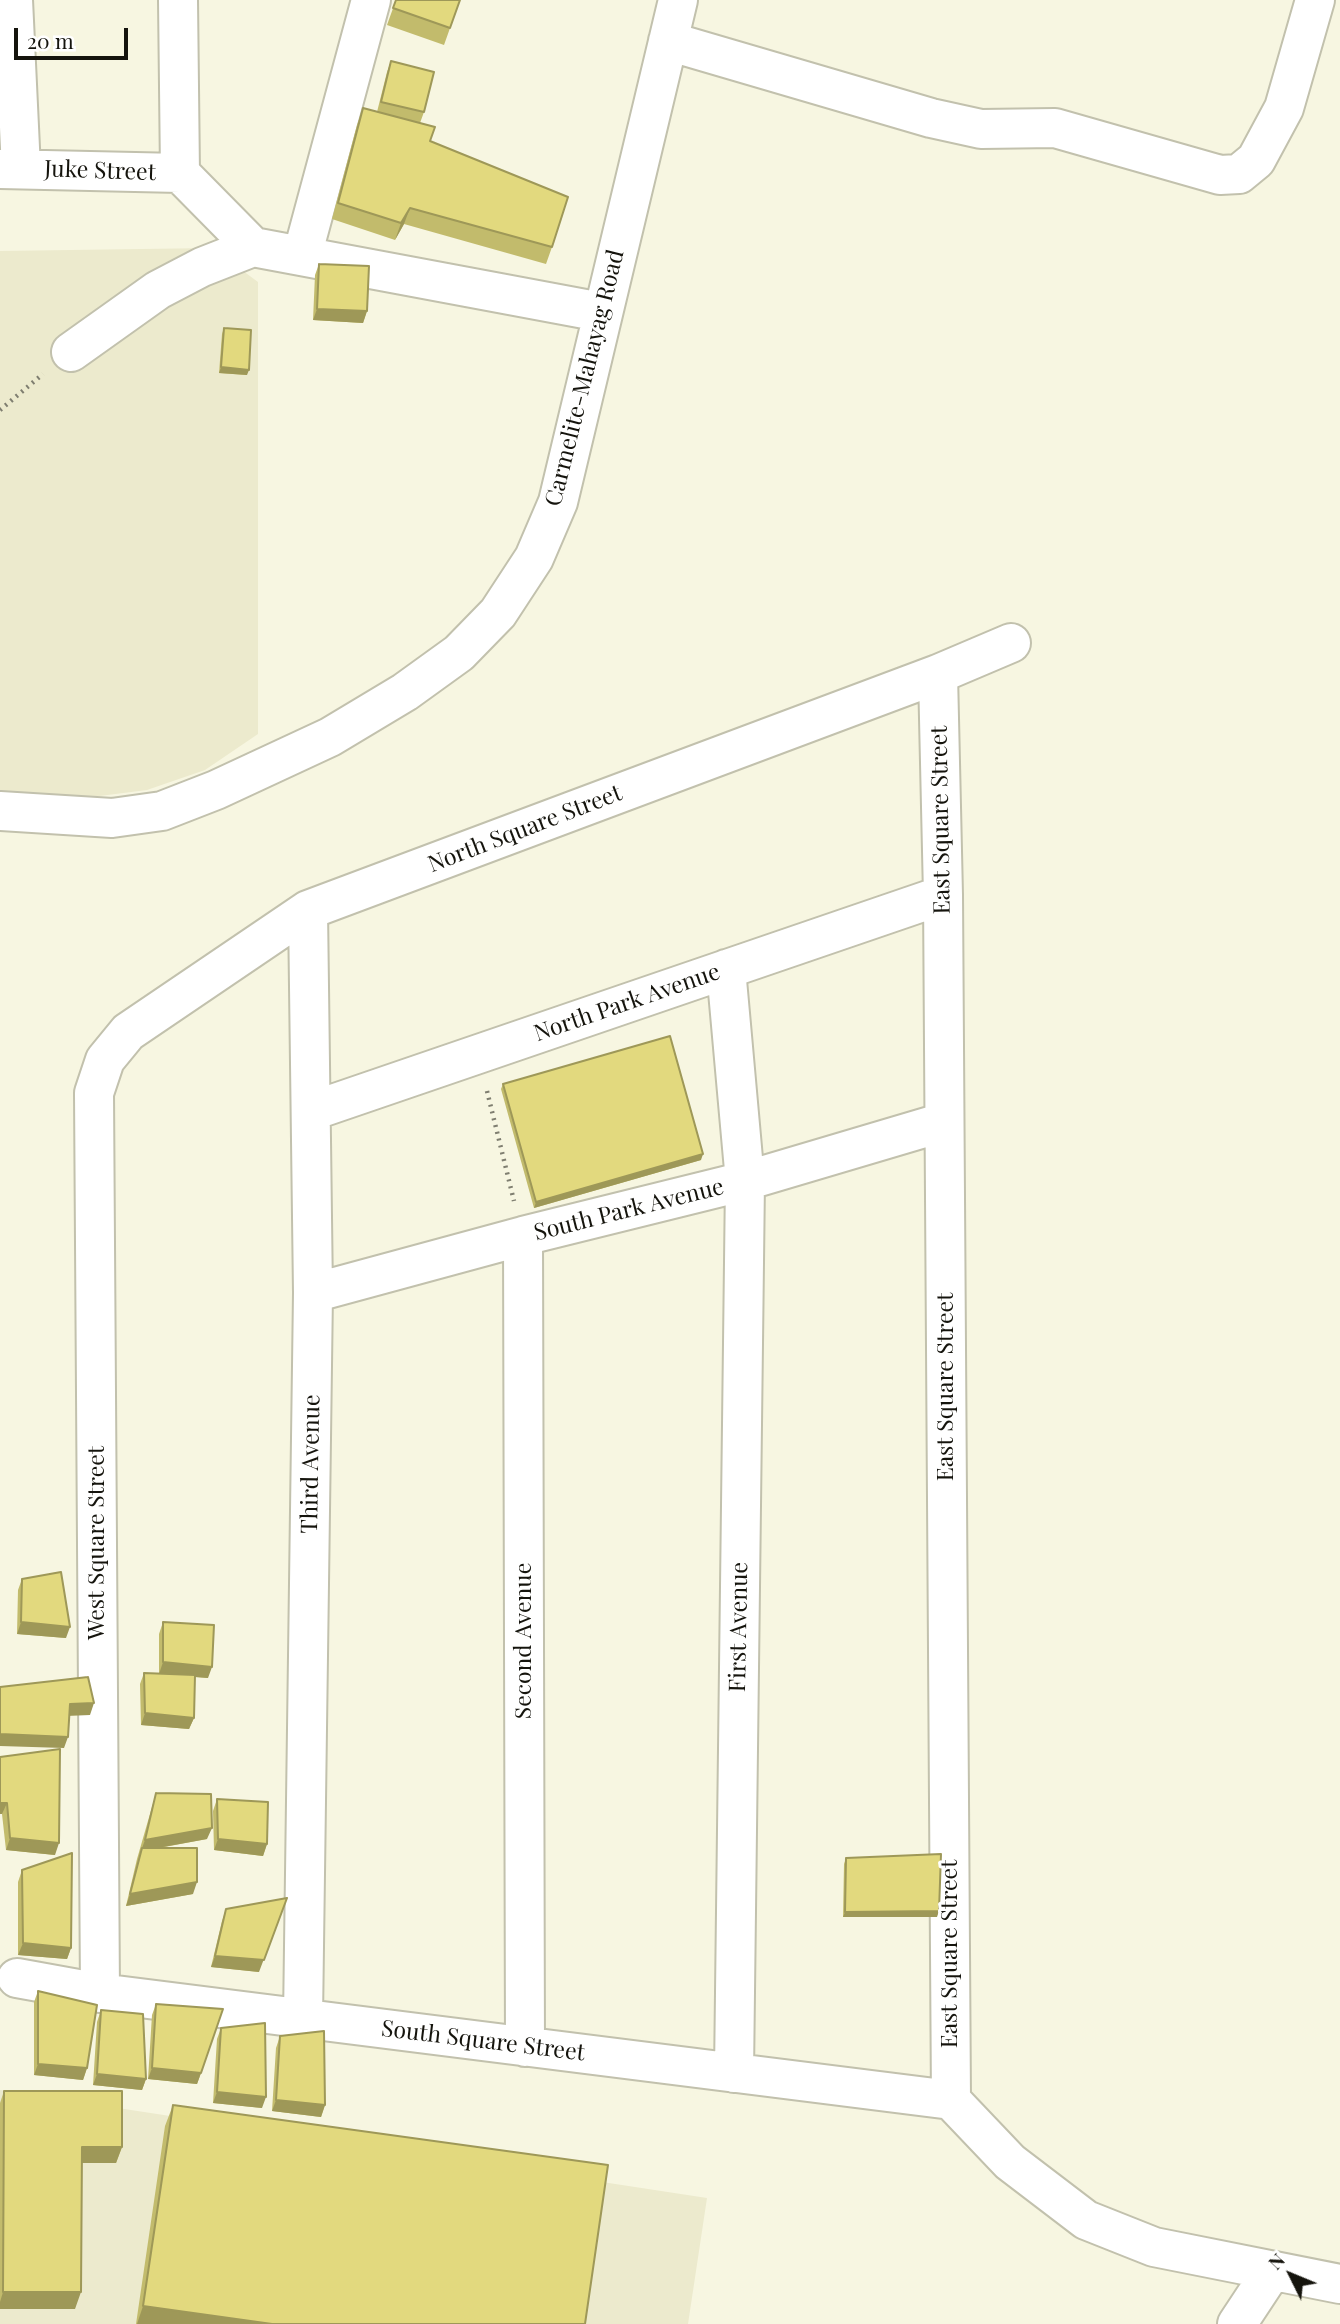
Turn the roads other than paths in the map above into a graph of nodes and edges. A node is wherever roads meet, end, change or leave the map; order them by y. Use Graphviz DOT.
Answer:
graph roads {
  1 [pos="13,0"];
  2 [pos="178,0"];
  3 [pos="371,0"];
  4 [pos="678,0"];
  5 [pos="1315,0"];
  6 [pos="668,41"];
  7 [pos="10,169"];
  8 [pos="180,173"];
  9 [pos="253,247"];
  10 [pos="302,256"];
  11 [pos="601,312"];
  12 [pos="71,352"];
  13 [pos="1011,643"];
  14 [pos="938,674"];
  15 [pos="0,811"];
  16 [pos="943,895"];
  17 [pos="308,910"];
  18 [pos="726,969"];
  19 [pos="94,1093"];
  20 [pos="312,1111"];
  21 [pos="944,1122"];
  22 [pos="745,1181"];
  23 [pos="523,1236"];
  24 [pos="313,1293"];
  25 [pos="17,1978"];
  26 [pos="100,1993"];
  27 [pos="303,2018"];
  28 [pos="525,2047"];
  29 [pos="734,2073"];
  30 [pos="951,2101"];
  31 [pos="1272,2270"];
  32 [pos="1340,2284"];
  33 [pos="1237,2324"];
  1 -- 7 [label="street"];
  2 -- 8 [label="street"];
  3 -- 10 [label="street"];
  4 -- 6 [label="street, Carmelite-Mahayag Road"];
  5 -- 6 [label="street"];
  6 -- 11 [label="street, Carmelite-Mahayag Road"];
  7 -- 8 [label="street, Juke Street"];
  8 -- 9 [label="street, Juke Street"];
  9 -- 10 [label="street"];
  9 -- 12 [label="street"];
  10 -- 11 [label="street"];
  11 -- 15 [label="street, Carmelite-Mahayag Road"];
  13 -- 14 [label="street, North Square Street"];
  14 -- 16 [label="street, East Square Street"];
  14 -- 17 [label="street, North Square Street"];
  16 -- 18 [label="street, North Park Avenue"];
  16 -- 21 [label="street, East Square Street"];
  17 -- 19 [label="street, North Square Street"];
  17 -- 20 [label="street, Third Avenue"];
  18 -- 20 [label="street, North Park Avenue"];
  18 -- 22 [label="street, First Avenue"];
  19 -- 26 [label="street, West Square Street"];
  20 -- 24 [label="street, Third Avenue"];
  21 -- 22 [label="street, South Park Avenue"];
  21 -- 30 [label="street, East Square Street"];
  22 -- 23 [label="street, South Park Avenue"];
  22 -- 29 [label="street, First Avenue"];
  23 -- 24 [label="street, South Park Avenue"];
  23 -- 28 [label="street, Second Avenue"];
  24 -- 27 [label="street, Third Avenue"];
  25 -- 26 [label="street, South Square Street"];
  26 -- 27 [label="street, South Square Street"];
  27 -- 28 [label="street, South Square Street"];
  28 -- 29 [label="street, South Square Street"];
  29 -- 30 [label="street, South Square Street"];
  30 -- 31 [label="street"];
  31 -- 32 [label="street"];
  31 -- 33 [label="street"];
}
